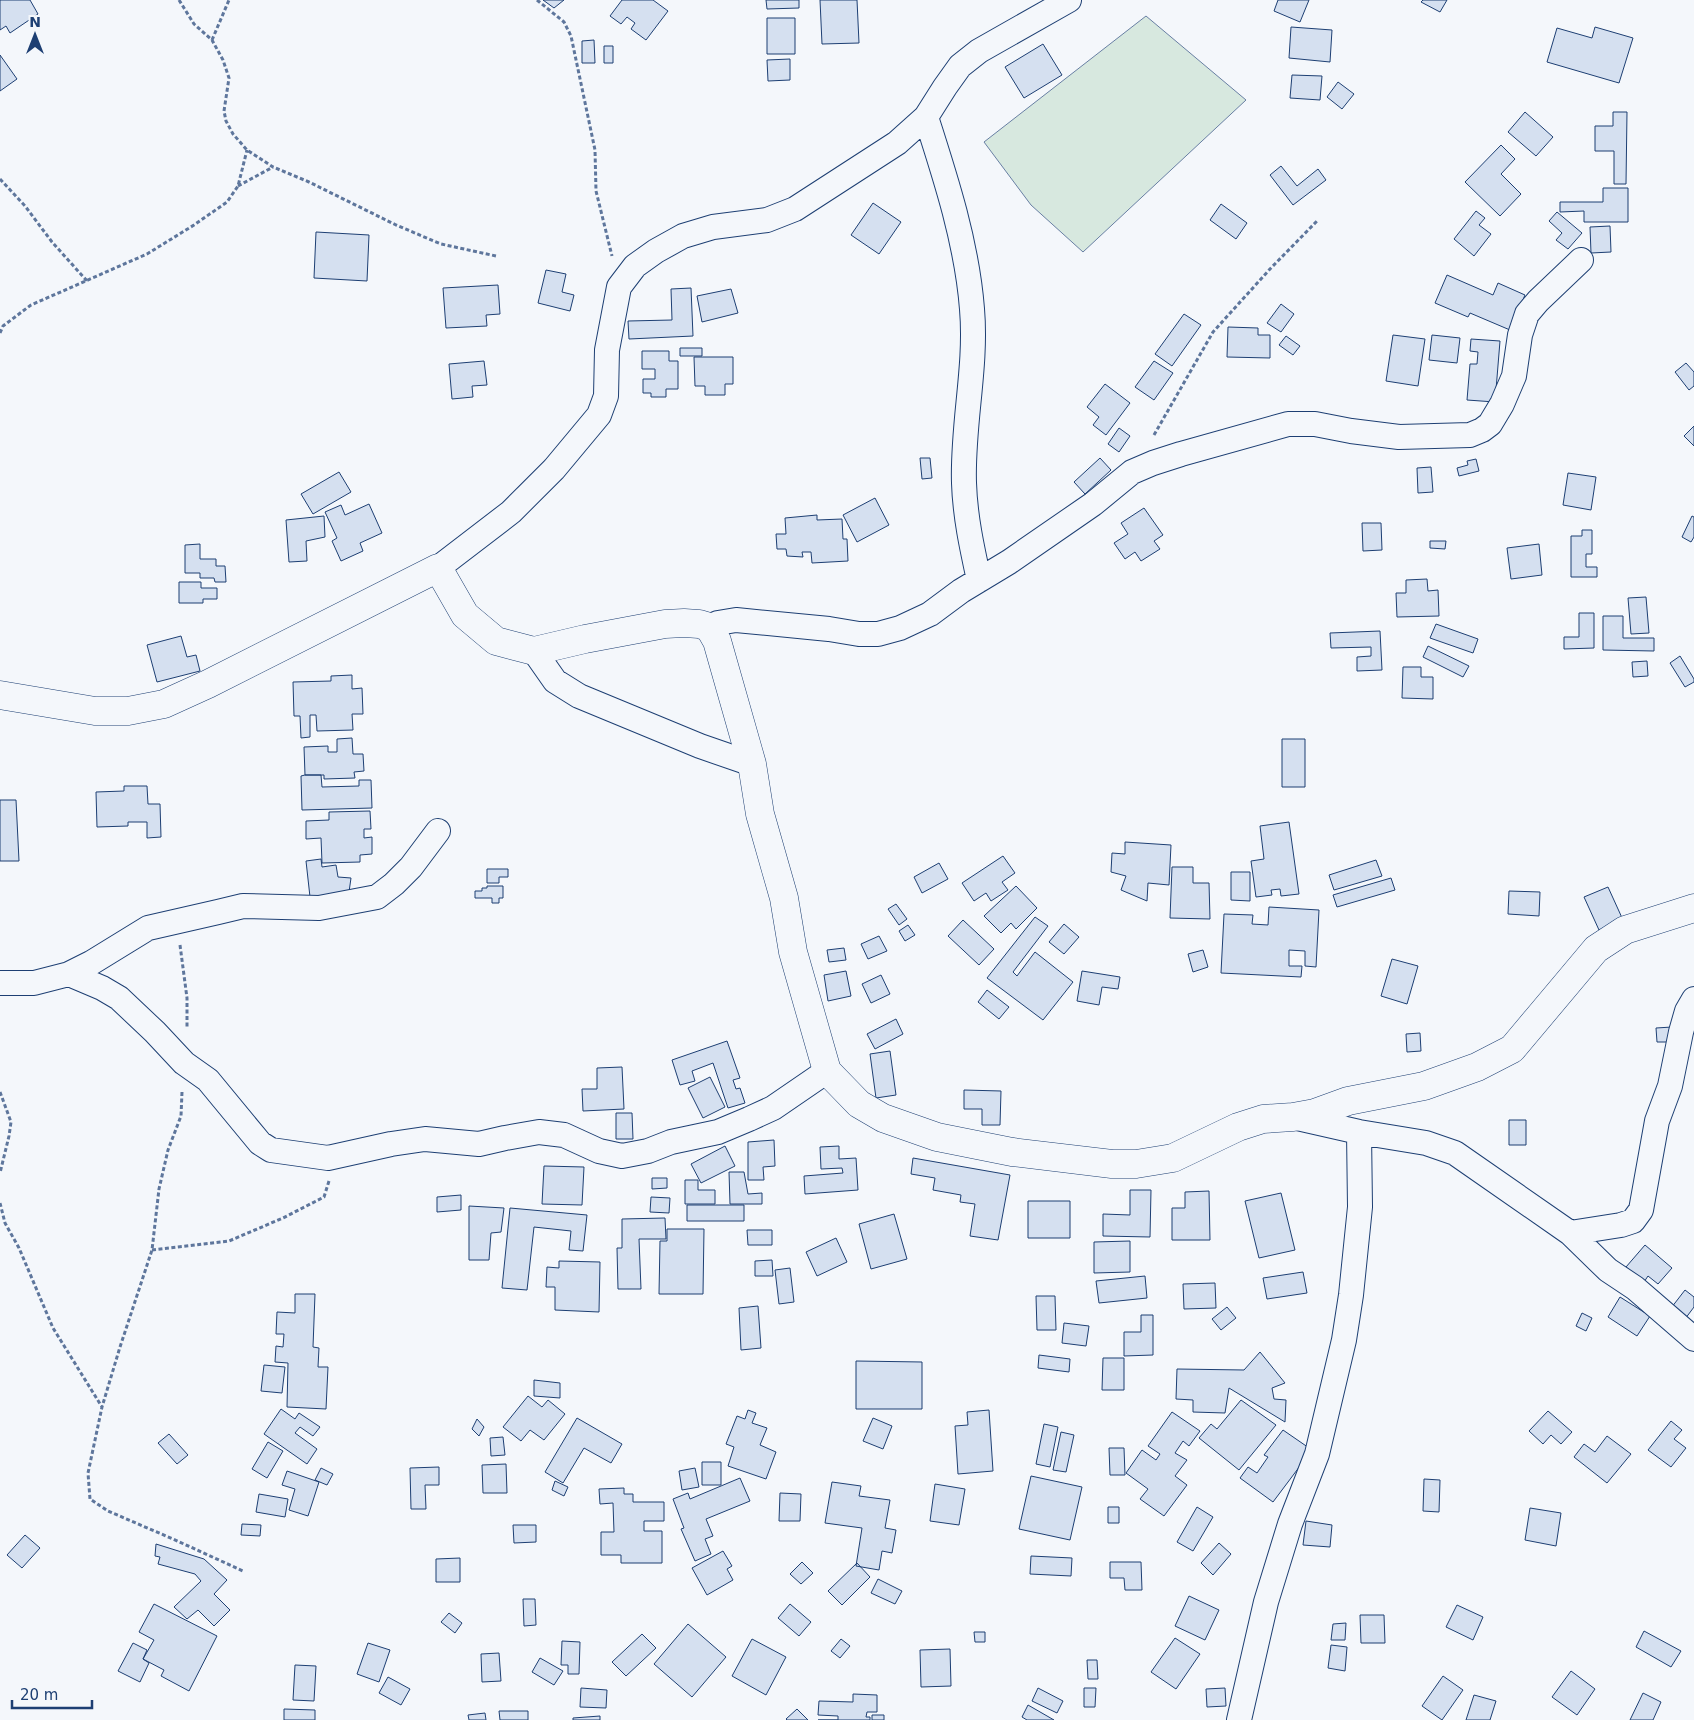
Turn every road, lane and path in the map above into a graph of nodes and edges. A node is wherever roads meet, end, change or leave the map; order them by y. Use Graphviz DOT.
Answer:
graph roads {
  1 [pos="179,0"];
  2 [pos="229,0"];
  3 [pos="537,0"];
  4 [pos="1070,0"];
  5 [pos="212,40"];
  6 [pos="926,117"];
  7 [pos="247,150"];
  8 [pos="273,167"];
  9 [pos="0,179"];
  10 [pos="238,186"];
  11 [pos="1317,221"];
  12 [pos="496,256"];
  13 [pos="1581,260"];
  14 [pos="87,281"];
  15 [pos="619,287"];
  16 [pos="0,333"];
  17 [pos="1132,472"];
  18 [pos="438,568"];
  19 [pos="979,580"];
  20 [pos="709,628"];
  21 [pos="534,651"];
  22 [pos="0,695"];
  23 [pos="752,764"];
  24 [pos="438,831"];
  25 [pos="1694,908"];
  26 [pos="175,922"];
  27 [pos="69,974"];
  28 [pos="0,983"];
  29 [pos="1694,999"];
  30 [pos="184,1063"];
  31 [pos="827,1071"];
  32 [pos="0,1092"];
  33 [pos="1293,1117"];
  34 [pos="1359,1132"];
  35 [pos="328,1158"];
  36 [pos="0,1173"];
  37 [pos="0,1204"];
  38 [pos="1570,1233"];
  39 [pos="152,1250"];
  40 [pos="1694,1339"];
  41 [pos="102,1407"];
  42 [pos="243,1571"];
  43 [pos="1239,1720"];
  1 -- 5 [label="path"];
  2 -- 5 [label="path"];
  3 -- 15 [label="path"];
  4 -- 6 [label="street"];
  5 -- 7 [label="path"];
  6 -- 15 [label="street"];
  6 -- 19 [label="street"];
  7 -- 8 [label="path"];
  7 -- 10 [label="path"];
  8 -- 10 [label="path"];
  8 -- 12 [label="path"];
  9 -- 14 [label="path"];
  10 -- 14 [label="path"];
  11 -- 17 [label="path"];
  13 -- 17 [label="street"];
  14 -- 16 [label="path"];
  15 -- 18 [label="street"];
  17 -- 19 [label="street"];
  18 -- 21 [label="street"];
  18 -- 22 [label="street"];
  19 -- 20 [label="street"];
  20 -- 21 [label="street"];
  20 -- 23 [label="street"];
  21 -- 23 [label="street"];
  23 -- 31 [label="street"];
  24 -- 26 [label="street"];
  25 -- 33 [label="street"];
  26 -- 27 [label="street"];
  26 -- 30 [label="path"];
  27 -- 28 [label="street"];
  27 -- 30 [label="street"];
  29 -- 38 [label="street"];
  30 -- 35 [label="street"];
  30 -- 39 [label="path"];
  31 -- 33 [label="street"];
  31 -- 35 [label="street"];
  32 -- 36 [label="path"];
  33 -- 34 [label="street"];
  34 -- 38 [label="street"];
  34 -- 43 [label="street"];
  35 -- 39 [label="path"];
  37 -- 41 [label="path"];
  38 -- 40 [label="street"];
  39 -- 41 [label="path"];
  41 -- 42 [label="path"];
}
